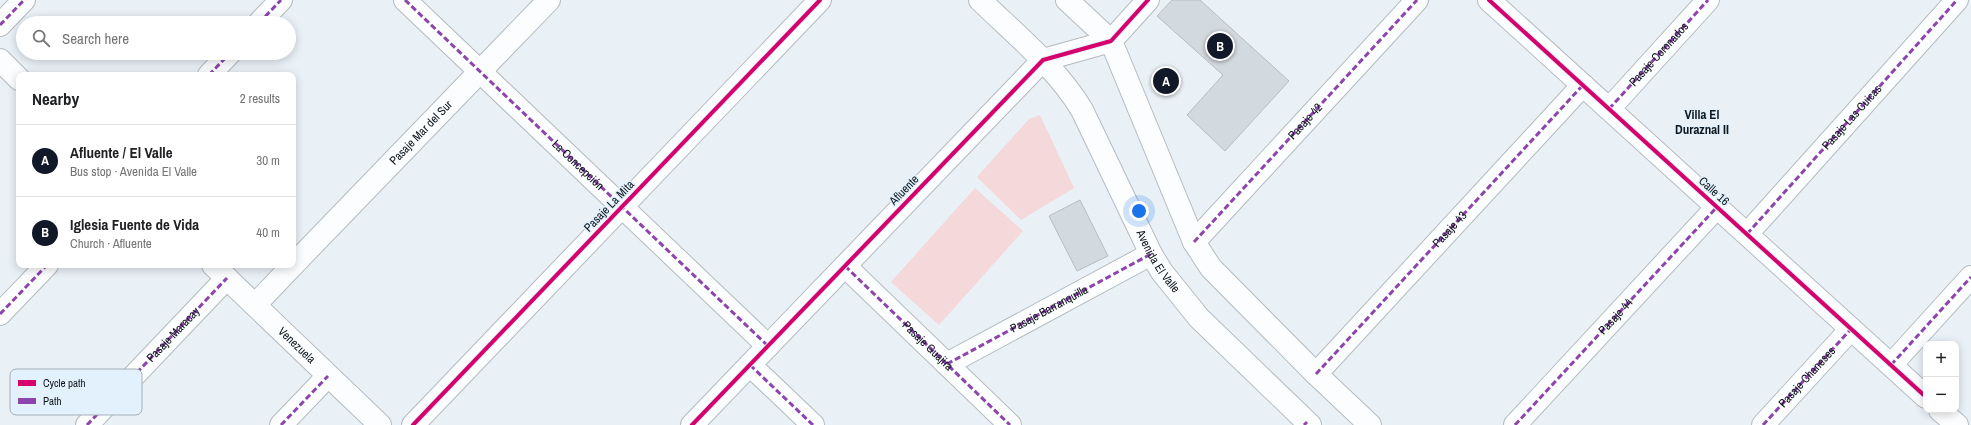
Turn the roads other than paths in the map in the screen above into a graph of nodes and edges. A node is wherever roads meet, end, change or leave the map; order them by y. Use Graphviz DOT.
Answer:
graph roads {
  1 [pos="24,0"];
  2 [pos="281,0"];
  3 [pos="405,0"];
  4 [pos="549,0"];
  5 [pos="820,0"];
  6 [pos="980,0"];
  7 [pos="1068,0"];
  8 [pos="1148,0"];
  9 [pos="1417,0"];
  10 [pos="1489,0"];
  11 [pos="1708,0"];
  12 [pos="1957,0"];
  13 [pos="266,16"];
  14 [pos="0,25"];
  15 [pos="1111,41"];
  16 [pos="0,60"];
  17 [pos="223,60"];
  18 [pos="1043,60"];
  19 [pos="480,71"];
  20 [pos="212,72"];
  21 [pos="16,76"];
  22 [pos="1583,85"];
  23 [pos="1609,109"];
  24 [pos="622,207"];
  25 [pos="1717,207"];
  26 [pos="1747,234"];
  27 [pos="1194,242"];
  28 [pos="1151,254"];
  29 [pos="296,262"];
  30 [pos="845,266"];
  31 [pos="44,268"];
  32 [pos="290,268"];
  33 [pos="220,272"];
  34 [pos="1971,277"];
  35 [pos="254,305"];
  36 [pos="0,314"];
  37 [pos="1851,329"];
  38 [pos="768,346"];
  39 [pos="947,364"];
  40 [pos="750,365"];
  41 [pos="1891,365"];
  42 [pos="136,369"];
  43 [pos="1316,374"];
  44 [pos="328,376"];
  45 [pos="1923,394"];
  46 [pos="1943,413"];
  47 [pos="96,415"];
  48 [pos="1307,424"];
  49 [pos="87,425"];
  50 [pos="281,425"];
  51 [pos="380,425"];
  52 [pos="413,425"];
  53 [pos="692,425"];
  54 [pos="813,425"];
  55 [pos="1010,425"];
  56 [pos="1370,425"];
  57 [pos="1515,425"];
  58 [pos="1763,425"];
  59 [pos="1956,425"];
  1 -- 14 [label="street"];
  2 -- 13 [label="street"];
  3 -- 19 [label="street, La Concepción"];
  4 -- 19 [label="street, Pasaje Mar del Sur"];
  5 -- 24 [label="street, Pasaje La Mita"];
  6 -- 18 [label="street, Avenida El Valle"];
  7 -- 15 [label="street"];
  8 -- 15 [label="street"];
  9 -- 27 [label="street, Pasaje 42"];
  10 -- 22 [label="street, Calle 16"];
  11 -- 23 [label="street, Pasaje Coronados"];
  12 -- 26 [label="street, Pasaje Las Cuicas"];
  15 -- 18 [label="street"];
  15 -- 27 [label="street"];
  16 -- 21 [label="street"];
  17 -- 20 [label="street"];
  18 -- 28 [label="street, Avenida El Valle"];
  18 -- 30 [label="street, Afluente"];
  19 -- 24 [label="street, La Concepción"];
  19 -- 29 [label="street, Pasaje Mar del Sur"];
  22 -- 23 [label="street, Calle 16"];
  22 -- 43 [label="street, Pasaje 43"];
  23 -- 25 [label="street, Calle 16"];
  24 -- 38 [label="street, La Concepción"];
  24 -- 52 [label="street, Pasaje La Mita"];
  25 -- 26 [label="street, Calle 16"];
  25 -- 57 [label="street, Pasaje 44"];
  26 -- 37 [label="street, Calle 16"];
  27 -- 43 [label="street"];
  28 -- 39 [label="street, Pasaje Barranquilla"];
  28 -- 48 [label="street, Avenida El Valle"];
  30 -- 38 [label="street, Afluente"];
  30 -- 39 [label="street, Pasaje Guajira"];
  31 -- 36 [label="street"];
  32 -- 35 [label="street, Pasaje Mar del Sur"];
  33 -- 35 [label="street, Venezuela"];
  33 -- 42 [label="street, Pasaje Maracay"];
  34 -- 41 [label="street"];
  35 -- 44 [label="street, Venezuela"];
  37 -- 41 [label="street, Calle 16"];
  37 -- 58 [label="street, Pasaje Chaneses"];
  38 -- 40 [label="street, Afluente"];
  39 -- 55 [label="street, Pasaje Guajira"];
  40 -- 53 [label="street, Afluente"];
  40 -- 54 [label="street"];
  41 -- 45 [label="street, Calle 16"];
  43 -- 56 [label="street"];
  44 -- 50 [label="street"];
  44 -- 51 [label="street, Venezuela"];
  46 -- 59 [label="street"];
  47 -- 49 [label="street, Pasaje Maracay"];
}
